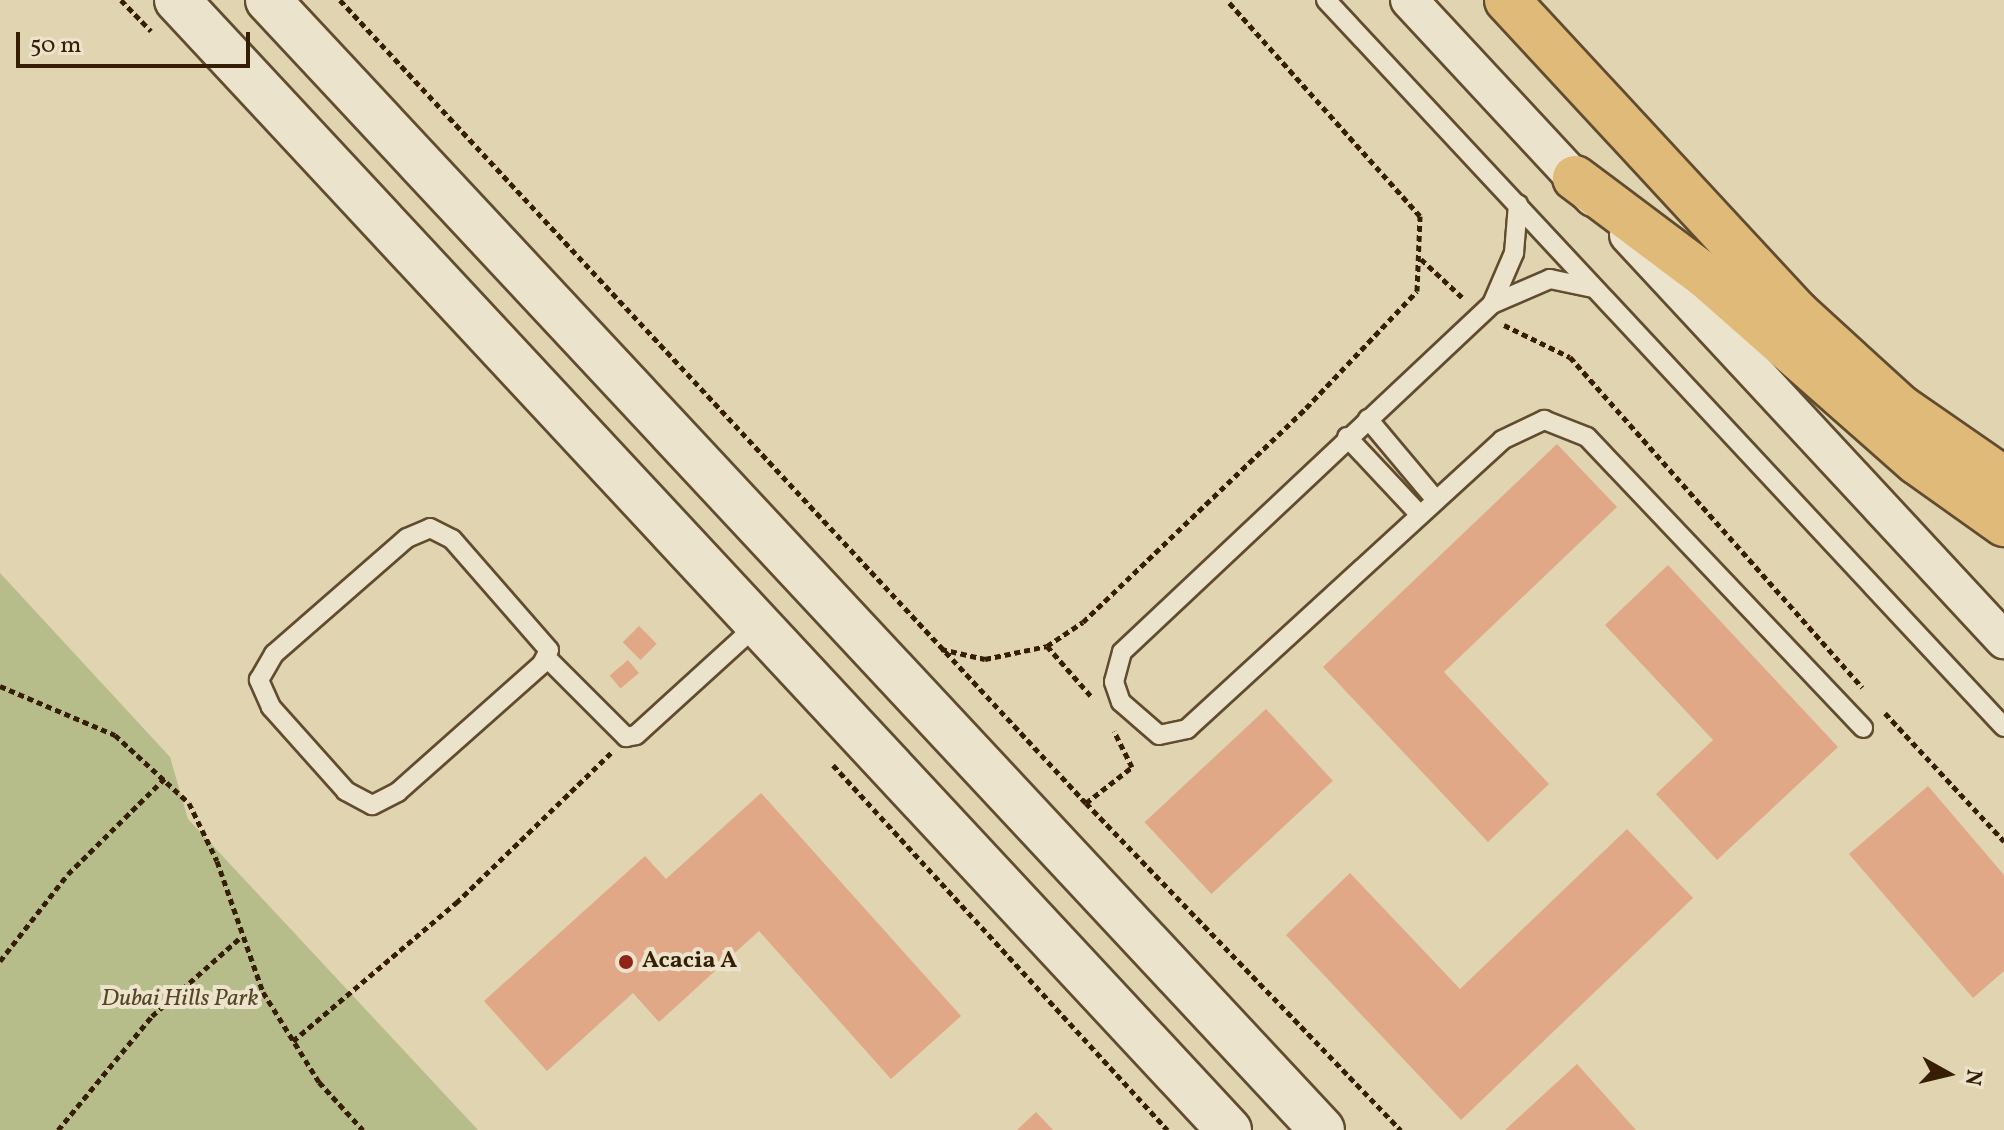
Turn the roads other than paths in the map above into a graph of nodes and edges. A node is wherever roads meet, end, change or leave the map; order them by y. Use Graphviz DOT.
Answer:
graph roads {
  1 [pos="177,0"];
  2 [pos="1326,0"];
  3 [pos="1409,0"];
  4 [pos="1507,0"];
  5 [pos="273,3"];
  6 [pos="1575,178"];
  7 [pos="1518,204"];
  8 [pos="1593,288"];
  9 [pos="1487,309"];
  10 [pos="1368,419"];
  11 [pos="1347,437"];
  12 [pos="2004,479"];
  13 [pos="1436,500"];
  14 [pos="1418,513"];
  15 [pos="2004,524"];
  16 [pos="759,623"];
  17 [pos="2004,640"];
  18 [pos="547,658"];
  19 [pos="2004,727"];
  20 [pos="1863,728"];
  21 [pos="1229,1130"];
  22 [pos="1322,1130"];
  1 -- 16 [label="main road"];
  2 -- 7 [label="lane"];
  3 -- 6 [label="street"];
  4 -- 12 [label="highway"];
  5 -- 22 [label="main road"];
  6 -- 15 [label="highway"];
  6 -- 17 [label="street"];
  7 -- 8 [label="lane"];
  7 -- 9 [label="lane"];
  8 -- 9 [label="lane"];
  8 -- 19 [label="lane"];
  9 -- 10 [label="lane"];
  10 -- 11 [label="lane"];
  10 -- 13 [label="lane"];
  11 -- 14 [label="lane"];
  11 -- 14 [label="lane"];
  13 -- 14 [label="lane"];
  13 -- 20 [label="lane"];
  16 -- 18 [label="lane"];
  16 -- 21 [label="main road"];
  18 -- 18 [label="lane"];
}
